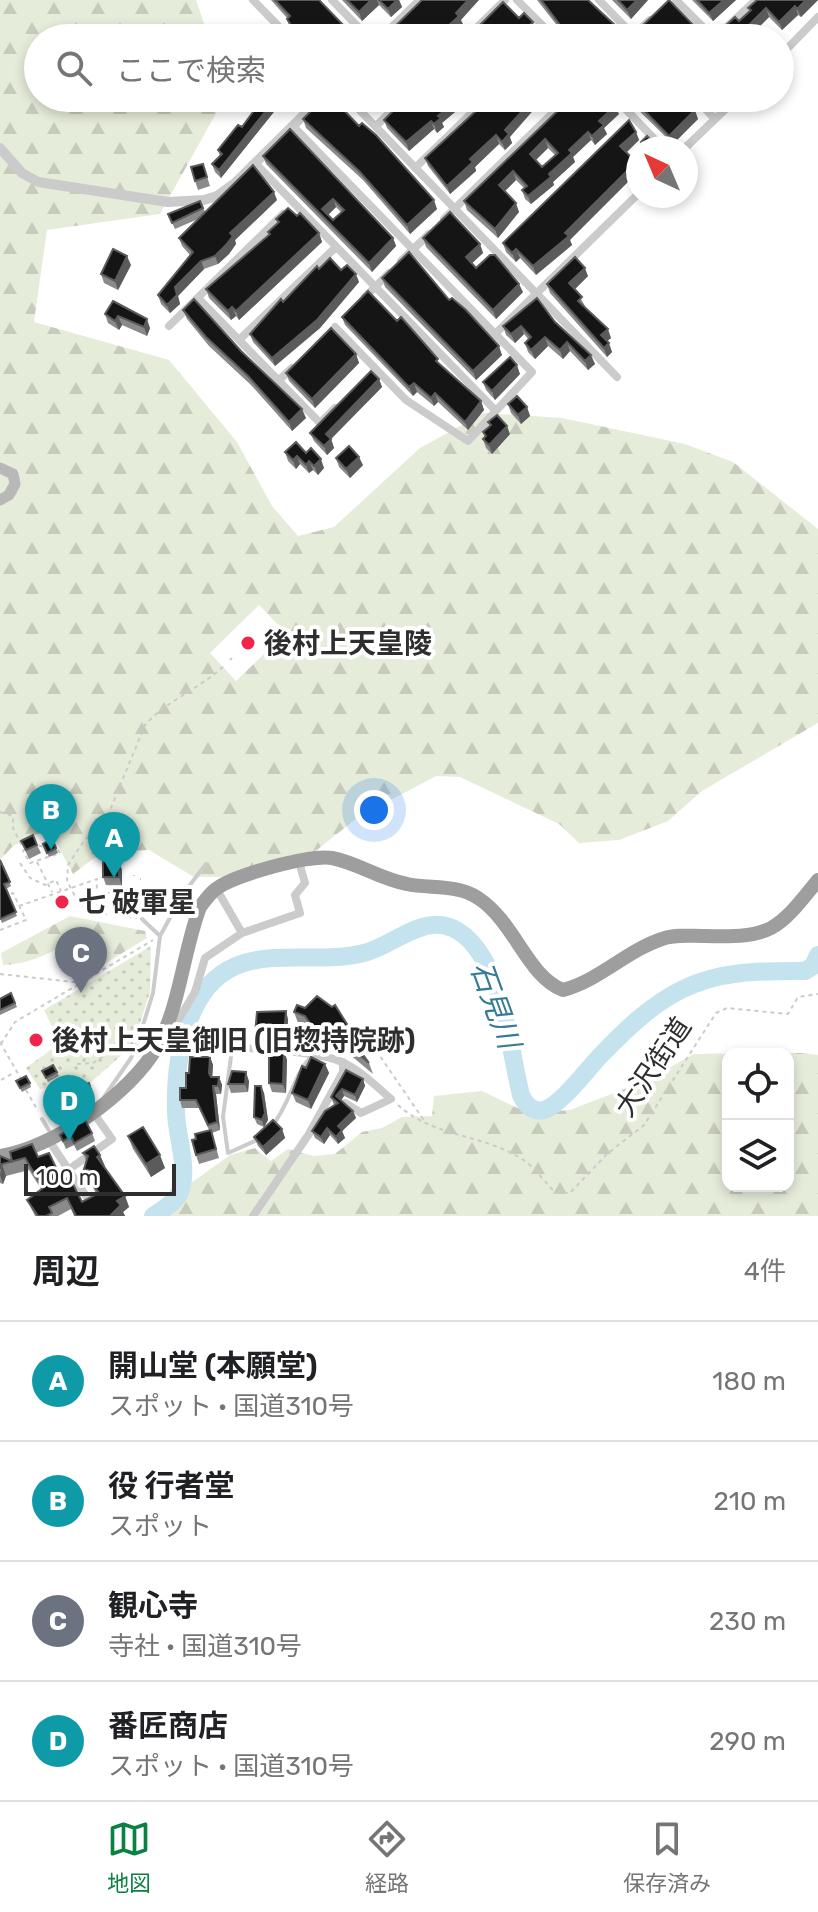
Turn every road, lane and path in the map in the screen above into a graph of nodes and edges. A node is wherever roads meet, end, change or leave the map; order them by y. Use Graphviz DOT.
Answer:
graph roads {
  1 [pos="253,0"];
  2 [pos="332,0"];
  3 [pos="505,0"];
  4 [pos="517,0"];
  5 [pos="599,0"];
  6 [pos="674,0"];
  7 [pos="756,0"];
  8 [pos="416,2"];
  9 [pos="818,17"];
  10 [pos="276,24"];
  11 [pos="355,24"];
  12 [pos="395,24"];
  13 [pos="480,24"];
  14 [pos="540,24"];
  15 [pos="621,24"];
  16 [pos="647,24"];
  17 [pos="700,24"];
  18 [pos="730,24"];
  19 [pos="794,42"];
  20 [pos="307,112"];
  21 [pos="362,112"];
  22 [pos="390,112"];
  23 [pos="473,112"];
  24 [pos="554,112"];
  25 [pos="629,112"];
  26 [pos="708,112"];
  27 [pos="722,112"];
  28 [pos="634,117"];
  29 [pos="715,119"];
  30 [pos="293,126"];
  31 [pos="376,126"];
  32 [pos="622,128"];
  33 [pos="652,136"];
  34 [pos="697,136"];
  35 [pos="0,148"];
  36 [pos="255,163"];
  37 [pos="415,168"];
  38 [pos="292,205"];
  39 [pos="626,206"];
  40 [pos="454,209"];
  41 [pos="508,240"];
  42 [pos="335,248"];
  43 [pos="414,249"];
  44 [pos="497,251"];
  45 [pos="375,287"];
  46 [pos="537,293"];
  47 [pos="198,298"];
  48 [pos="355,307"];
  49 [pos="345,317"];
  50 [pos="169,326"];
  51 [pos="335,327"];
  52 [pos="496,333"];
  53 [pos="324,338"];
  54 [pos="239,340"];
  55 [pos="301,360"];
  56 [pos="374,370"];
  57 [pos="617,377"];
  58 [pos="363,380"];
  59 [pos="278,381"];
  60 [pos="342,402"];
  61 [pos="496,411"];
  62 [pos="0,468"];
  63 [pos="0,500"];
  64 [pos="225,665"];
  65 [pos="0,812"];
  66 [pos="23,847"];
  67 [pos="36,861"];
  68 [pos="299,862"];
  69 [pos="20,863"];
  70 [pos="206,864"];
  71 [pos="818,880"];
  72 [pos="48,884"];
  73 [pos="69,888"];
  74 [pos="216,888"];
  75 [pos="5,889"];
  76 [pos="62,893"];
  77 [pos="53,894"];
  78 [pos="8,895"];
  79 [pos="97,895"];
  80 [pos="0,898"];
  81 [pos="76,898"];
  82 [pos="19,906"];
  83 [pos="96,913"];
  84 [pos="142,919"];
  85 [pos="0,930"];
  86 [pos="242,933"];
  87 [pos="160,936"];
  88 [pos="0,974"];
  89 [pos="83,983"];
  90 [pos="818,994"];
  91 [pos="140,1036"];
  92 [pos="367,1037"];
  93 [pos="1,1043"];
  94 [pos="156,1049"];
  95 [pos="232,1049"];
  96 [pos="312,1056"];
  97 [pos="343,1062"];
  98 [pos="77,1064"];
  99 [pos="16,1072"];
  100 [pos="1,1080"];
  101 [pos="22,1083"];
  102 [pos="26,1090"];
  103 [pos="391,1099"];
  104 [pos="345,1103"];
  105 [pos="95,1111"];
  106 [pos="42,1119"];
  107 [pos="425,1124"];
  108 [pos="50,1138"];
  109 [pos="0,1156"];
  110 [pos="68,1170"];
  111 [pos="86,1196"];
  112 [pos="253,1216"];
  1 -- 10 [label="street"];
  2 -- 11 [label="street"];
  3 -- 13 [label="street"];
  4 -- 14 [label="street"];
  5 -- 15 [label="street"];
  6 -- 16 [label="street"];
  6 -- 17 [label="street"];
  7 -- 18 [label="street"];
  8 -- 12 [label="street"];
  9 -- 19 [label="street"];
  20 -- 30 [label="street"];
  21 -- 31 [label="street"];
  22 -- 31 [label="street"];
  23 -- 37 [label="street"];
  24 -- 40 [label="street"];
  25 -- 28 [label="street"];
  26 -- 29 [label="street"];
  27 -- 29 [label="street"];
  28 -- 32 [label="street"];
  28 -- 33 [label="street"];
  29 -- 34 [label="street"];
  30 -- 36 [label="street"];
  30 -- 43 [label="street"];
  31 -- 37 [label="street"];
  35 -- 36 [label="street"];
  36 -- 38 [label="street"];
  37 -- 40 [label="street"];
  38 -- 42 [label="street"];
  38 -- 47 [label="street"];
  39 -- 46 [label="street"];
  40 -- 43 [label="street"];
  40 -- 44 [label="street"];
  41 -- 44 [label="street"];
  42 -- 45 [label="street"];
  42 -- 54 [label="street"];
  43 -- 45 [label="street"];
  43 -- 52 [label="street"];
  44 -- 46 [label="street"];
  45 -- 48 [label="street"];
  45 -- 61 [label="street"];
  46 -- 52 [label="street"];
  46 -- 57 [label="street"];
  47 -- 50 [label="street"];
  47 -- 54 [label="street"];
  49 -- 51 [label="street"];
  51 -- 53 [label="street"];
  51 -- 56 [label="street"];
  52 -- 61 [label="street"];
  54 -- 59 [label="street"];
  55 -- 59 [label="street"];
  56 -- 58 [label="street"];
  56 -- 61 [label="street"];
  59 -- 60 [label="street"];
  62 -- 63 [label="main road"];
  64 -- 73 [label="path"];
  65 -- 66 [label="path"];
  66 -- 67 [label="path"];
  66 -- 67 [label="path"];
  67 -- 72 [label="path"];
  68 -- 71 [label="highway"];
  68 -- 74 [label="highway"];
  68 -- 86 [label="street"];
  69 -- 72 [label="path"];
  70 -- 87 [label="lane"];
  72 -- 76 [label="path"];
  72 -- 77 [label="path"];
  73 -- 76 [label="path"];
  73 -- 79 [label="path"];
  73 -- 81 [label="path"];
  74 -- 86 [label="street"];
  74 -- 94 [label="highway"];
  75 -- 78 [label="path"];
  76 -- 77 [label="path"];
  77 -- 82 [label="path"];
  78 -- 80 [label="path"];
  78 -- 82 [label="path"];
  79 -- 81 [label="path"];
  79 -- 83 [label="path"];
  79 -- 84 [label="path"];
  81 -- 83 [label="path"];
  82 -- 85 [label="path"];
  83 -- 84 [label="path"];
  84 -- 87 [label="lane"];
  86 -- 94 [label="street"];
  87 -- 89 [label="path"];
  87 -- 91 [label="lane"];
  88 -- 89 [label="path"];
  89 -- 93 [label="path"];
  90 -- 107 [label="path, 大沢街道"];
  91 -- 98 [label="path"];
  91 -- 105 [label="lane"];
  92 -- 107 [label="path"];
  93 -- 99 [label="path"];
  94 -- 95 [label="street"];
  94 -- 105 [label="highway"];
  95 -- 96 [label="street"];
  95 -- 96 [label="lane"];
  96 -- 97 [label="street"];
  97 -- 103 [label="street"];
  97 -- 112 [label="street"];
  99 -- 100 [label="path"];
  99 -- 101 [label="path"];
  102 -- 106 [label="path"];
  103 -- 104 [label="street"];
  103 -- 107 [label="path, 大沢街道"];
  105 -- 108 [label="highway"];
  105 -- 110 [label="street"];
  106 -- 108 [label="lane"];
  108 -- 109 [label="highway"];
  108 -- 110 [label="street"];
  110 -- 111 [label="street"];
}
